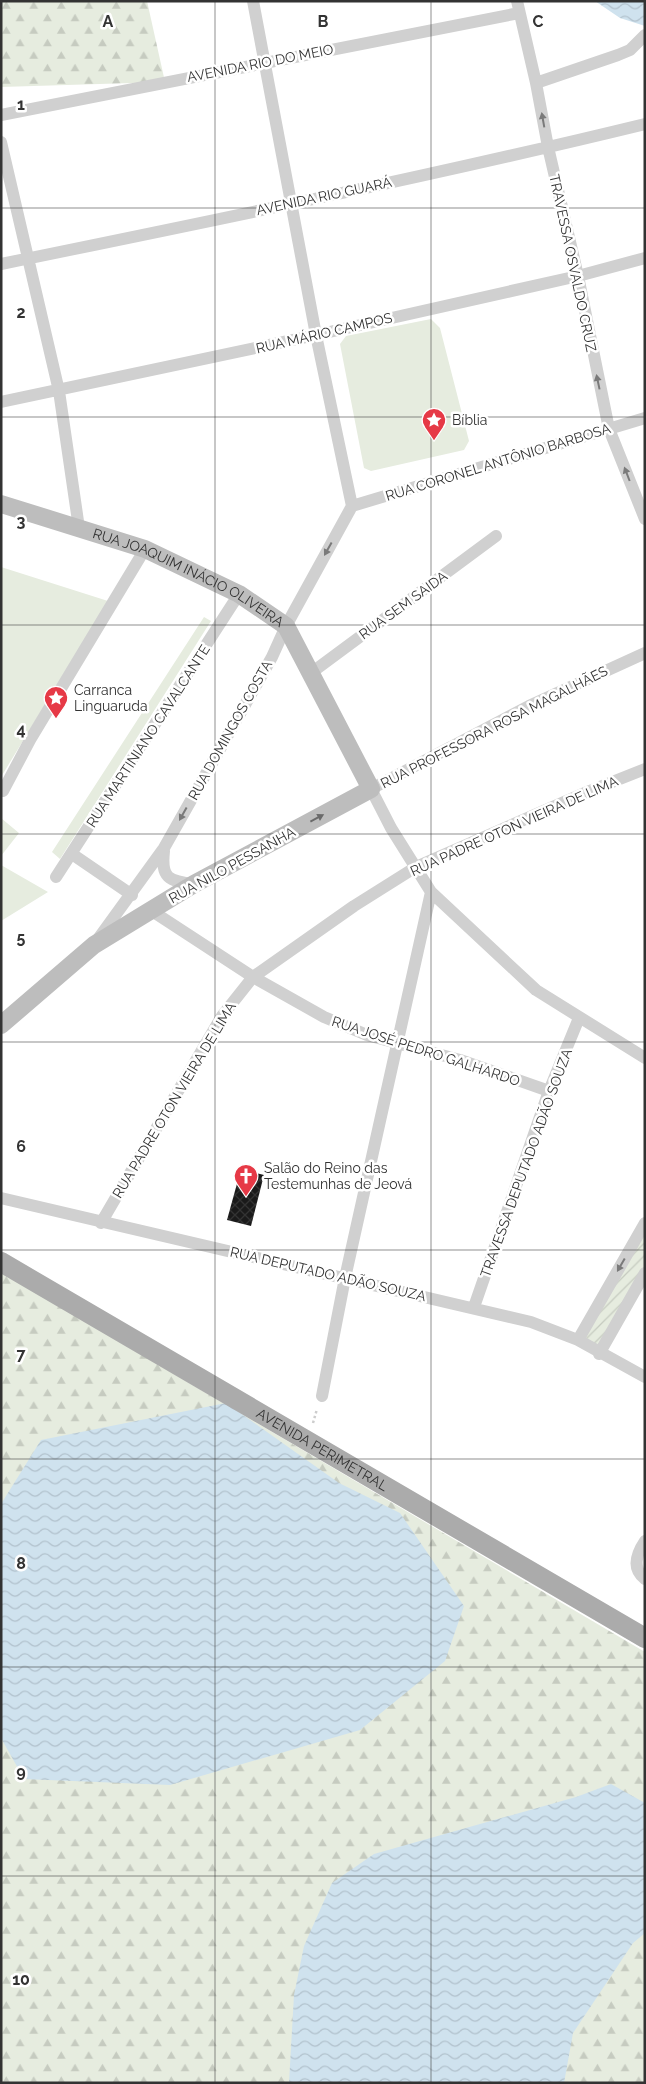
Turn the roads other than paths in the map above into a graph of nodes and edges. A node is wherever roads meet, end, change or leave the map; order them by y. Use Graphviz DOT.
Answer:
graph roads {
  1 [pos="253,1"];
  2 [pos="518,7"];
  3 [pos="643,42"];
  4 [pos="263,62"];
  5 [pos="536,83"];
  6 [pos="1,115"];
  7 [pos="645,124"];
  8 [pos="1,142"];
  9 [pos="548,147"];
  10 [pos="292,204"];
  11 [pos="29,258"];
  12 [pos="645,258"];
  13 [pos="1,264"];
  14 [pos="578,276"];
  15 [pos="316,335"];
  16 [pos="59,391"];
  17 [pos="1,402"];
  18 [pos="645,418"];
  19 [pos="609,429"];
  20 [pos="1,504"];
  21 [pos="352,506"];
  22 [pos="645,519"];
  23 [pos="79,528"];
  24 [pos="496,536"];
  25 [pos="146,549"];
  26 [pos="240,594"];
  27 [pos="286,626"];
  28 [pos="645,653"];
  29 [pos="311,673"];
  30 [pos="645,769"];
  31 [pos="371,789"];
  32 [pos="3,791"];
  33 [pos="164,848"];
  34 [pos="72,854"];
  35 [pos="416,867"];
  36 [pos="56,877"];
  37 [pos="194,884"];
  38 [pos="431,892"];
  39 [pos="132,894"];
  40 [pos="152,910"];
  41 [pos="94,945"];
  42 [pos="253,977"];
  43 [pos="579,1018"];
  44 [pos="1,1025"];
  45 [pos="396,1043"];
  46 [pos="645,1058"];
  47 [pos="550,1091"];
  48 [pos="1,1198"];
  49 [pos="101,1222"];
  50 [pos="645,1223"];
  51 [pos="1,1262"];
  52 [pos="645,1273"];
  53 [pos="345,1278"];
  54 [pos="474,1307"];
  55 [pos="578,1340"];
  56 [pos="599,1354"];
  57 [pos="645,1377"];
  58 [pos="322,1396"];
  59 [pos="645,1542"];
  60 [pos="645,1579"];
  61 [pos="645,1638"];
  1 -- 4 [label="street"];
  2 -- 4 [label="street, AVENIDA RIO DO MEIO"];
  2 -- 5 [label="street, TRAVESSA OSVALDO CRUZ"];
  3 -- 5 [label="street"];
  4 -- 6 [label="street, AVENIDA RIO DO MEIO"];
  4 -- 10 [label="street"];
  9 -- 5 [label="street, TRAVESSA OSVALDO CRUZ, one-way"];
  7 -- 9 [label="street, AVENIDA RIO GUARÁ"];
  8 -- 11 [label="street"];
  9 -- 10 [label="street, AVENIDA RIO GUARÁ"];
  9 -- 14 [label="street, TRAVESSA OSVALDO CRUZ"];
  10 -- 11 [label="street, AVENIDA RIO GUARÁ"];
  10 -- 15 [label="street"];
  11 -- 13 [label="street, AVENIDA RIO GUARÁ"];
  11 -- 16 [label="street"];
  12 -- 14 [label="street, RUA MÁRIO CAMPOS"];
  14 -- 15 [label="street, RUA MÁRIO CAMPOS"];
  19 -- 14 [label="street, TRAVESSA OSVALDO CRUZ, one-way"];
  15 -- 16 [label="street, RUA MÁRIO CAMPOS"];
  15 -- 21 [label="street"];
  16 -- 17 [label="street, RUA MÁRIO CAMPOS"];
  16 -- 23 [label="street"];
  18 -- 19 [label="street, RUA CORONEL ANTÔNIO BARBOSA"];
  19 -- 21 [label="street, RUA CORONEL ANTÔNIO BARBOSA"];
  22 -- 19 [label="street, TRAVESSA OSVALDO CRUZ, one-way"];
  20 -- 23 [label="street, RUA JOAQUIM INÁCIO OLIVEIRA"];
  21 -- 27 [label="street, RUA DOMINGOS COSTA, one-way"];
  23 -- 25 [label="street, RUA JOAQUIM INÁCIO OLIVEIRA"];
  24 -- 29 [label="street, RUA SEM SAIDA"];
  25 -- 26 [label="street, RUA JOAQUIM INÁCIO OLIVEIRA"];
  25 -- 32 [label="street"];
  26 -- 27 [label="street, RUA JOAQUIM INÁCIO OLIVEIRA"];
  26 -- 34 [label="street, RUA MARTINIANO CAVALCANTE"];
  27 -- 29 [label="street, RUA JOAQUIM INÁCIO OLIVEIRA"];
  27 -- 33 [label="street, RUA DOMINGOS COSTA, one-way"];
  28 -- 31 [label="street, RUA PROFESSORA ROSA MAGALHÃES"];
  29 -- 31 [label="street, RUA JOAQUIM INÁCIO OLIVEIRA"];
  30 -- 35 [label="street, RUA PADRE OTON VIEIRA DE LIMA"];
  31 -- 35 [label="street"];
  37 -- 31 [label="street, RUA NILO PESSANHA, one-way"];
  33 -- 37 [label="street"];
  33 -- 39 [label="street, RUA DOMINGOS COSTA"];
  34 -- 36 [label="street, RUA MARTINIANO CAVALCANTE"];
  34 -- 39 [label="street"];
  35 -- 38 [label="street"];
  35 -- 42 [label="street, RUA PADRE OTON VIEIRA DE LIMA"];
  37 -- 40 [label="street, RUA NILO PESSANHA"];
  38 -- 43 [label="street"];
  38 -- 45 [label="street"];
  39 -- 41 [label="street, RUA DOMINGOS COSTA"];
  40 -- 41 [label="street, RUA NILO PESSANHA"];
  40 -- 42 [label="street, RUA JOSÉ PEDRO GALHARDO"];
  41 -- 44 [label="street, RUA NILO PESSANHA"];
  42 -- 45 [label="street, RUA JOSÉ PEDRO GALHARDO"];
  42 -- 49 [label="street, RUA PADRE OTON VIEIRA DE LIMA"];
  43 -- 46 [label="street"];
  43 -- 47 [label="street, TRAVESSA DEPUTADO ADÃO SOUZA"];
  45 -- 47 [label="street, RUA JOSÉ PEDRO GALHARDO"];
  45 -- 53 [label="street"];
  47 -- 54 [label="street, TRAVESSA DEPUTADO ADÃO SOUZA"];
  48 -- 49 [label="street, RUA DEPUTADO ADÃO SOUZA"];
  49 -- 53 [label="street, RUA DEPUTADO ADÃO SOUZA"];
  50 -- 55 [label="street, one-way"];
  51 -- 61 [label="main road, AVENIDA PERIMETRAL"];
  52 -- 56 [label="street"];
  53 -- 54 [label="street, RUA DEPUTADO ADÃO SOUZA"];
  53 -- 58 [label="street"];
  54 -- 55 [label="street, RUA DEPUTADO ADÃO SOUZA"];
  55 -- 56 [label="street, RUA DEPUTADO ADÃO SOUZA"];
  56 -- 57 [label="street, RUA DEPUTADO ADÃO SOUZA"];
  59 -- 60 [label="street"];
}
